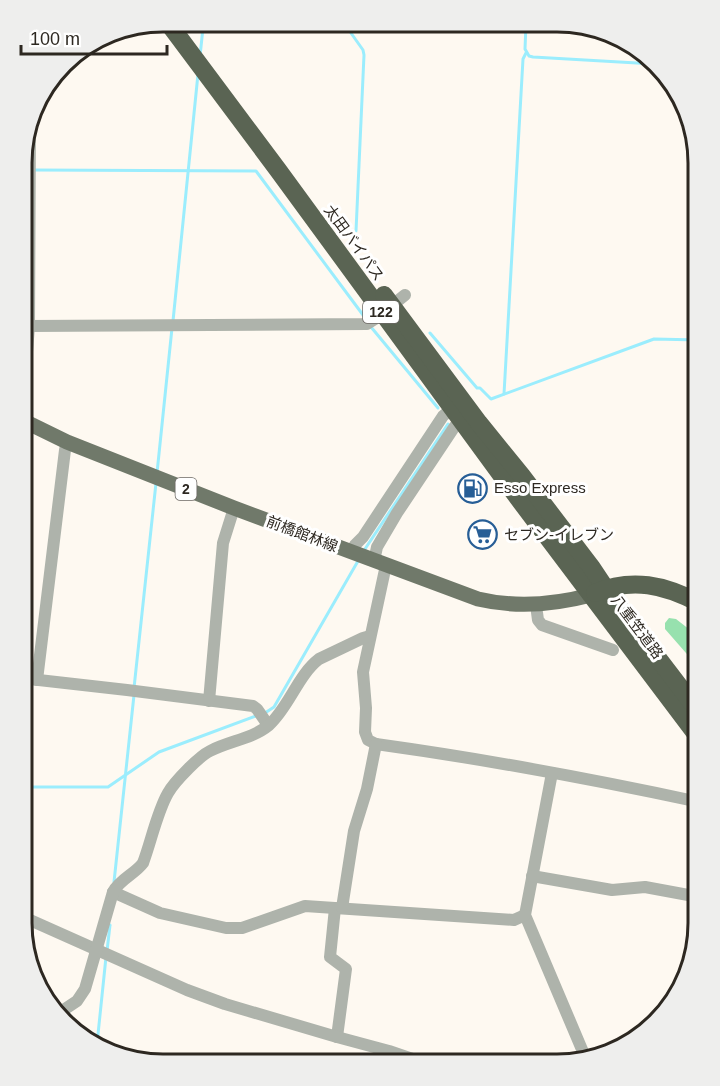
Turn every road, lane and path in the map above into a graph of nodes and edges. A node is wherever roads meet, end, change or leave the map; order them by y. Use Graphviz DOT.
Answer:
graph roads {
  1 [pos="175,32"];
  2 [pos="190,32"];
  3 [pos="393,305"];
  4 [pos="32,326"];
  5 [pos="456,416"];
  6 [pos="32,423"];
  7 [pos="67,442"];
  8 [pos="234,508"];
  9 [pos="366,558"];
  10 [pos="603,594"];
  11 [pos="688,598"];
  12 [pos="536,605"];
  13 [pos="688,607"];
  14 [pos="370,636"];
  15 [pos="613,650"];
  16 [pos="32,679"];
  17 [pos="37,680"];
  18 [pos="688,698"];
  19 [pos="209,701"];
  20 [pos="260,715"];
  21 [pos="688,722"];
  22 [pos="376,744"];
  23 [pos="552,773"];
  24 [pos="688,800"];
  25 [pos="532,876"];
  26 [pos="113,892"];
  27 [pos="688,895"];
  28 [pos="338,908"];
  29 [pos="525,915"];
  30 [pos="32,921"];
  31 [pos="97,949"];
  32 [pos="64,1009"];
  33 [pos="337,1037"];
  34 [pos="583,1052"];
  35 [pos="397,1054"];
  1 -- 3 [label="highway, 太田バイパス / 122"];
  2 -- 3 [label="highway, 太田バイパス / 122"];
  3 -- 4 [label="street"];
  3 -- 5 [label="highway, 太田バイパス / 122"];
  3 -- 10 [label="highway, 太田バイパス / 122"];
  5 -- 9 [label="street"];
  5 -- 9 [label="street"];
  5 -- 10 [label="highway, 太田バイパス / 122"];
  6 -- 7 [label="main road, 前橋館林線 / 2"];
  7 -- 8 [label="main road, 前橋館林線 / 2"];
  7 -- 17 [label="street"];
  8 -- 9 [label="main road, 前橋館林線 / 2"];
  8 -- 19 [label="street"];
  9 -- 12 [label="main road, 前橋館林線 / 2"];
  9 -- 14 [label="street"];
  10 -- 11 [label="highway"];
  10 -- 12 [label="main road, 前橋館林線 / 2"];
  10 -- 13 [label="highway"];
  10 -- 18 [label="highway, 八重笠道路 / 122"];
  10 -- 21 [label="highway, 八重笠道路 / 122"];
  12 -- 15 [label="street"];
  14 -- 20 [label="street"];
  14 -- 22 [label="street"];
  16 -- 17 [label="street"];
  17 -- 19 [label="street"];
  19 -- 20 [label="street"];
  20 -- 26 [label="street"];
  22 -- 23 [label="street"];
  22 -- 28 [label="street"];
  23 -- 24 [label="street"];
  23 -- 25 [label="street"];
  25 -- 27 [label="street"];
  25 -- 29 [label="street"];
  26 -- 28 [label="street"];
  26 -- 31 [label="street"];
  28 -- 29 [label="street"];
  28 -- 33 [label="street"];
  29 -- 34 [label="street"];
  30 -- 31 [label="street"];
  31 -- 32 [label="street"];
  31 -- 33 [label="street"];
  33 -- 35 [label="street"];
}
